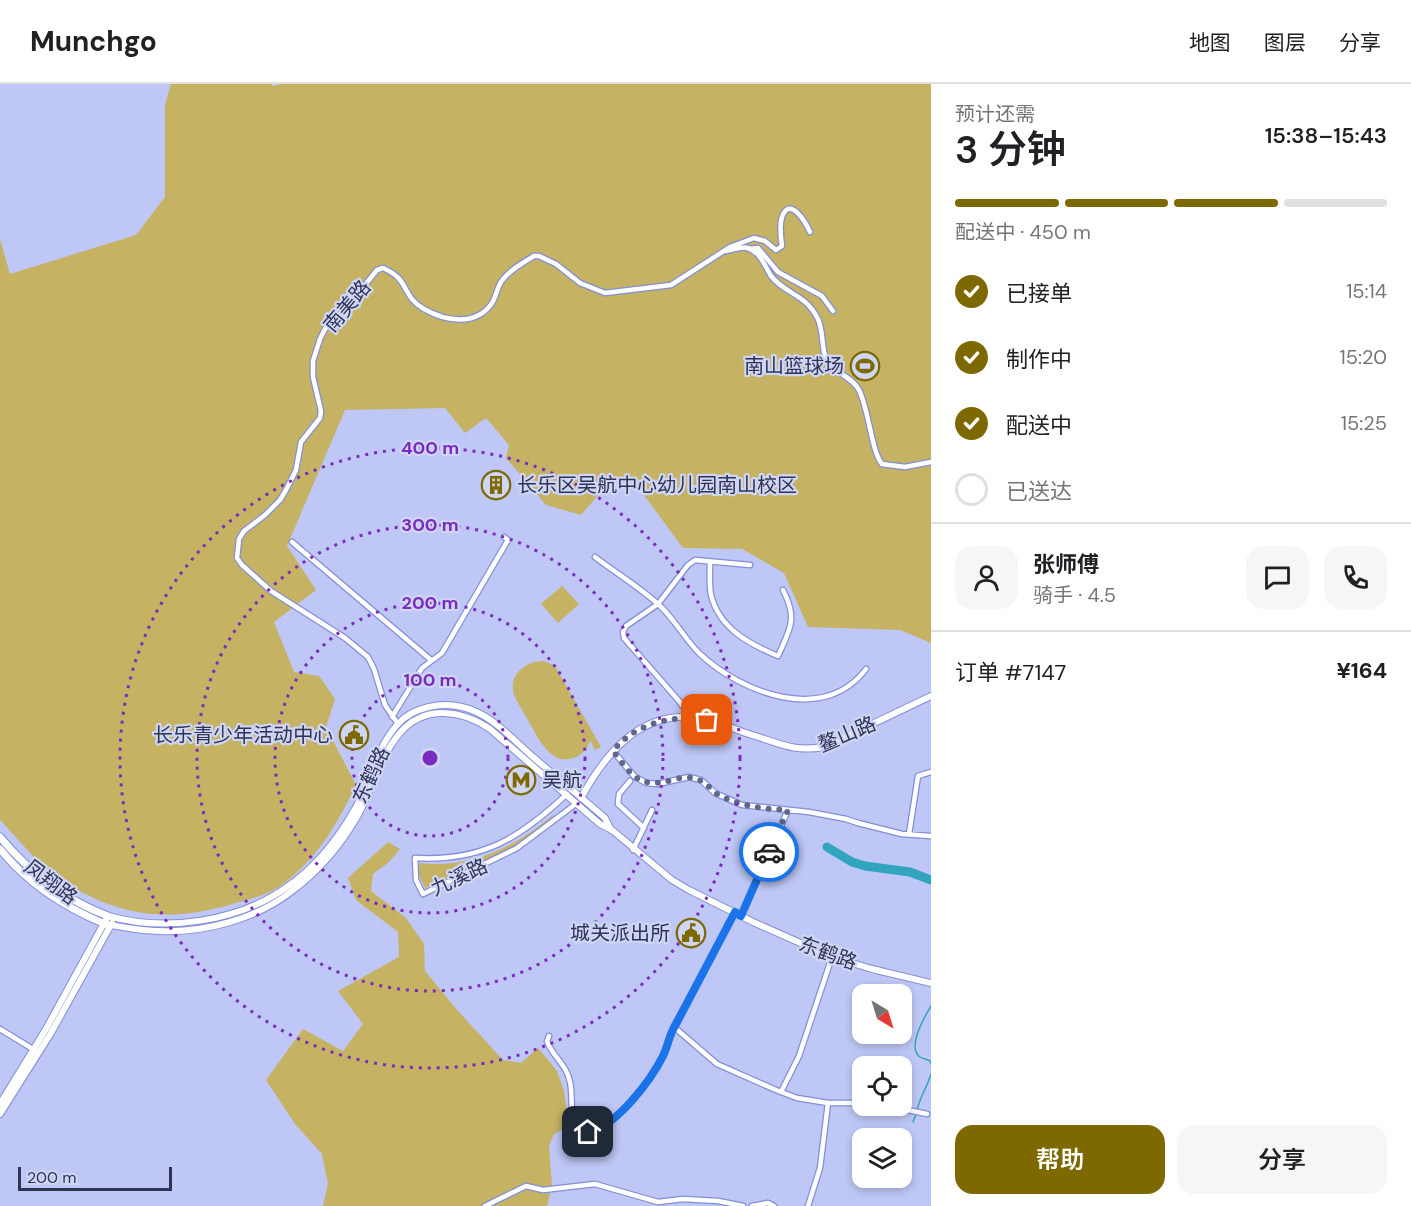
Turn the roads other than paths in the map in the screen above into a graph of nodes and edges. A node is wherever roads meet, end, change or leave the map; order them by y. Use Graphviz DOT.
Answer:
graph roads {
  1 [pos="810,232"];
  2 [pos="749,249"];
  3 [pos="723,252"];
  4 [pos="833,311"];
  5 [pos="931,462"];
  6 [pos="504,537"];
  7 [pos="292,542"];
  8 [pos="595,557"];
  9 [pos="710,562"];
  10 [pos="750,565"];
  11 [pos="783,590"];
  12 [pos="658,604"];
  13 [pos="431,660"];
  14 [pos="866,669"];
  15 [pos="931,696"];
  16 [pos="392,717"];
  17 [pos="690,717"];
  18 [pos="398,724"];
  19 [pos="613,751"];
  20 [pos="931,772"];
  21 [pos="630,781"];
  22 [pos="567,794"];
  23 [pos="579,800"];
  24 [pos="652,810"];
  25 [pos="788,810"];
  26 [pos="644,828"];
  27 [pos="909,834"];
  28 [pos="931,836"];
  29 [pos="0,837"];
  30 [pos="0,849"];
  31 [pos="633,850"];
  32 [pos="738,914"];
  33 [pos="111,917"];
  34 [pos="108,925"];
  35 [pos="832,957"];
  36 [pos="931,983"];
  37 [pos="674,1027"];
  38 [pos="0,1029"];
  39 [pos="549,1036"];
  40 [pos="36,1051"];
  41 [pos="781,1092"];
  42 [pos="828,1103"];
  43 [pos="852,1103"];
  44 [pos="0,1104"];
  45 [pos="912,1111"];
  46 [pos="0,1114"];
  47 [pos="924,1114"];
  48 [pos="485,1206"];
  49 [pos="743,1206"];
  50 [pos="752,1206"];
  51 [pos="774,1206"];
  52 [pos="808,1206"];
  1 -- 3 [label="street, 南美路"];
  2 -- 3 [label="street"];
  2 -- 4 [label="street"];
  2 -- 5 [label="street"];
  3 -- 16 [label="street, 南美路"];
  6 -- 13 [label="street"];
  7 -- 13 [label="street"];
  8 -- 12 [label="street"];
  9 -- 10 [label="street"];
  9 -- 11 [label="street"];
  9 -- 12 [label="street"];
  12 -- 14 [label="street"];
  12 -- 17 [label="street"];
  13 -- 16 [label="street"];
  15 -- 17 [label="main road, 鳌山路"];
  16 -- 18 [label="street, 南美路"];
  17 -- 19 [label="main road, 鳌山路"];
  18 -- 23 [label="main road, 东鹤路"];
  18 -- 33 [label="main road, 东鹤路"];
  19 -- 23 [label="main road, 鳌山路"];
  19 -- 25 [label="street"];
  20 -- 27 [label="street"];
  21 -- 26 [label="street"];
  22 -- 23 [label="main road, 东鹤路"];
  22 -- 23 [label="street, 九溪路"];
  22 -- 34 [label="main road, 东鹤路"];
  23 -- 31 [label="main road, 东鹤路"];
  24 -- 26 [label="street"];
  25 -- 27 [label="street"];
  25 -- 32 [label="street"];
  26 -- 31 [label="street"];
  27 -- 28 [label="street"];
  29 -- 33 [label="main road, 凤翔路"];
  30 -- 34 [label="main road, 凤翔路"];
  31 -- 32 [label="main road, 东鹤路"];
  32 -- 35 [label="main road, 东鹤路"];
  32 -- 37 [label="street"];
  33 -- 34 [label="main road"];
  34 -- 40 [label="main road"];
  35 -- 36 [label="main road, 东鹤路"];
  35 -- 41 [label="street"];
  37 -- 39 [label="street"];
  37 -- 41 [label="street"];
  38 -- 40 [label="street"];
  40 -- 44 [label="main road"];
  40 -- 46 [label="main road"];
  41 -- 42 [label="street"];
  42 -- 43 [label="street"];
  42 -- 52 [label="street"];
  45 -- 47 [label="street"];
  48 -- 49 [label="street"];
  50 -- 51 [label="street"];
}
